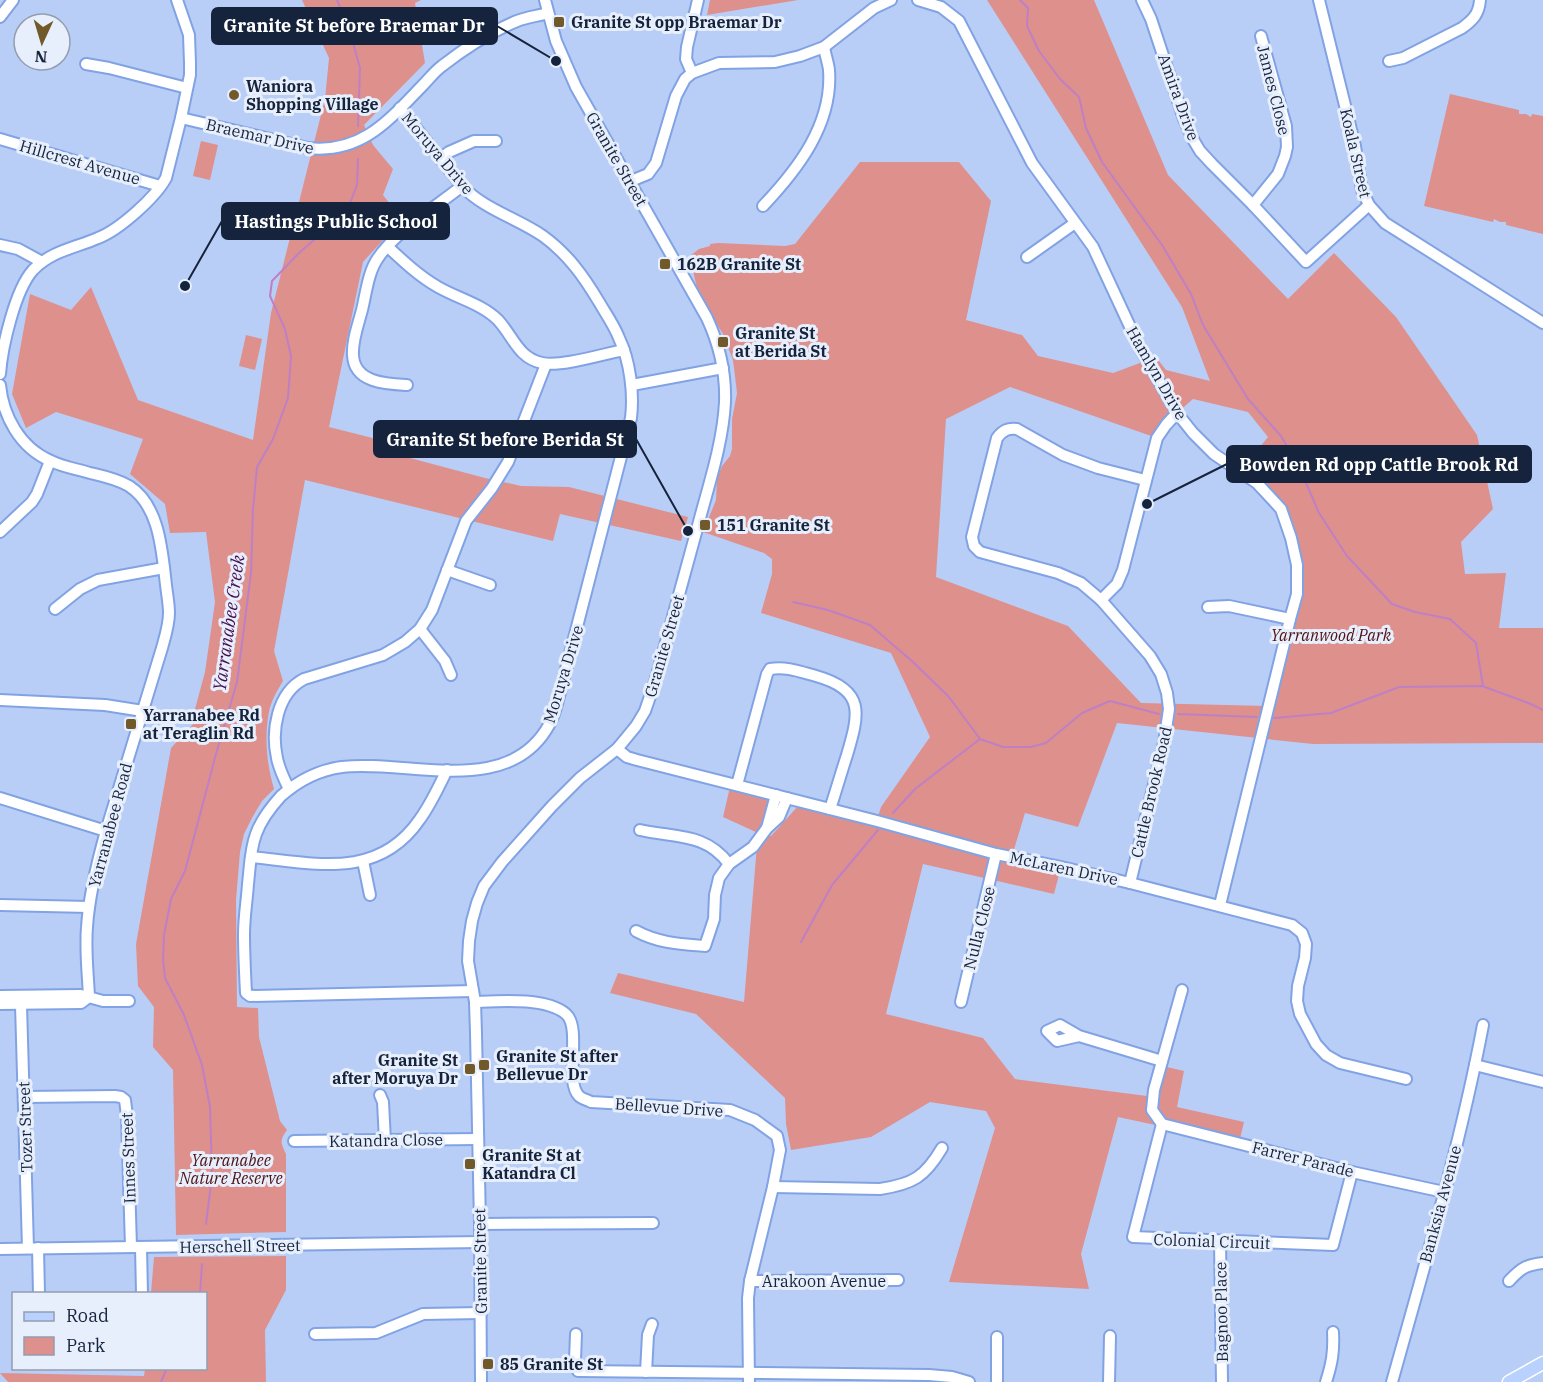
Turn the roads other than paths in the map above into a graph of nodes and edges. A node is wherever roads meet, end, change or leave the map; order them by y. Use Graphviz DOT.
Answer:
graph roads {
  1 [pos="13,0"];
  2 [pos="177,0"];
  3 [pos="545,0"];
  4 [pos="698,0"];
  5 [pos="891,0"];
  6 [pos="918,0"];
  7 [pos="1142,0"];
  8 [pos="1319,0"];
  9 [pos="1480,0"];
  10 [pos="548,13"];
  11 [pos="0,17"];
  12 [pos="1260,36"];
  13 [pos="824,47"];
  14 [pos="1389,61"];
  15 [pos="86,64"];
  16 [pos="692,73"];
  17 [pos="187,88"];
  18 [pos="400,108"];
  19 [pos="181,118"];
  20 [pos="0,139"];
  21 [pos="496,141"];
  22 [pos="440,159"];
  23 [pos="631,182"];
  24 [pos="160,186"];
  25 [pos="462,186"];
  26 [pos="1253,205"];
  27 [pos="1369,205"];
  28 [pos="763,206"];
  29 [pos="1075,223"];
  30 [pos="0,245"];
  31 [pos="387,247"];
  32 [pos="1027,257"];
  33 [pos="42,262"];
  34 [pos="1543,323"];
  35 [pos="3,339"];
  36 [pos="624,350"];
  37 [pos="546,364"];
  38 [pos="723,368"];
  39 [pos="0,374"];
  40 [pos="0,385"];
  41 [pos="407,385"];
  42 [pos="632,385"];
  43 [pos="1177,412"];
  44 [pos="4,422"];
  45 [pos="50,461"];
  46 [pos="1145,480"];
  47 [pos="0,532"];
  48 [pos="164,568"];
  49 [pos="447,570"];
  50 [pos="490,585"];
  51 [pos="1101,600"];
  52 [pos="1208,607"];
  53 [pos="55,609"];
  54 [pos="1290,619"];
  55 [pos="420,629"];
  56 [pos="451,675"];
  57 [pos="0,700"];
  58 [pos="143,711"];
  59 [pos="617,749"];
  60 [pos="447,770"];
  61 [pos="737,785"];
  62 [pos="289,789"];
  63 [pos="776,795"];
  64 [pos="0,798"];
  65 [pos="787,798"];
  66 [pos="830,809"];
  67 [pos="767,828"];
  68 [pos="640,830"];
  69 [pos="106,831"];
  70 [pos="996,854"];
  71 [pos="251,856"];
  72 [pos="363,861"];
  73 [pos="729,864"];
  74 [pos="1130,883"];
  75 [pos="370,895"];
  76 [pos="0,905"];
  77 [pos="1220,905"];
  78 [pos="89,907"];
  79 [pos="636,931"];
  80 [pos="1182,990"];
  81 [pos="0,996"];
  82 [pos="89,997"];
  83 [pos="474,997"];
  84 [pos="129,1001"];
  85 [pos="489,1001"];
  86 [pos="961,1002"];
  87 [pos="0,1004"];
  88 [pos="21,1005"];
  89 [pos="475,1014"];
  90 [pos="1483,1025"];
  91 [pos="1079,1036"];
  92 [pos="1162,1060"];
  93 [pos="1475,1065"];
  94 [pos="1406,1079"];
  95 [pos="1543,1082"];
  96 [pos="380,1095"];
  97 [pos="24,1097"];
  98 [pos="1162,1124"];
  99 [pos="478,1139"];
  100 [pos="385,1141"];
  101 [pos="294,1142"];
  102 [pos="942,1148"];
  103 [pos="1352,1172"];
  104 [pos="773,1187"];
  105 [pos="1444,1192"];
  106 [pos="653,1223"];
  107 [pos="480,1224"];
  108 [pos="1220,1241"];
  109 [pos="480,1242"];
  110 [pos="136,1247"];
  111 [pos="33,1248"];
  112 [pos="0,1249"];
  113 [pos="1543,1263"];
  114 [pos="898,1280"];
  115 [pos="750,1281"];
  116 [pos="1509,1281"];
  117 [pos="39,1292"];
  118 [pos="142,1292"];
  119 [pos="480,1313"];
  120 [pos="652,1324"];
  121 [pos="1333,1332"];
  122 [pos="315,1334"];
  123 [pos="576,1334"];
  124 [pos="1110,1336"];
  125 [pos="997,1337"];
  126 [pos="1543,1363"];
  127 [pos="646,1372"];
  128 [pos="748,1377"];
  129 [pos="481,1382"];
  130 [pos="969,1382"];
  131 [pos="997,1382"];
  132 [pos="1109,1382"];
  133 [pos="1222,1382"];
  134 [pos="1326,1382"];
  135 [pos="1392,1382"];
  136 [pos="1509,1382"];
  1 -- 11 [label="street"];
  2 -- 17 [label="street"];
  3 -- 10 [label="street, Granite Street"];
  4 -- 16 [label="street"];
  5 -- 13 [label="street"];
  6 -- 29 [label="street, Hamlyn Drive"];
  7 -- 26 [label="street, Amira Drive"];
  8 -- 27 [label="street, Koala Street"];
  9 -- 14 [label="street"];
  10 -- 18 [label="street, Braemar Drive"];
  10 -- 23 [label="street, Granite Street"];
  12 -- 26 [label="street, James Close"];
  13 -- 16 [label="street"];
  13 -- 28 [label="street"];
  15 -- 17 [label="street"];
  16 -- 23 [label="street"];
  17 -- 19 [label="street"];
  18 -- 19 [label="street, Braemar Drive"];
  18 -- 22 [label="street, Moruya Drive"];
  19 -- 24 [label="street"];
  20 -- 24 [label="street, Hillcrest Avenue"];
  21 -- 22 [label="street"];
  22 -- 25 [label="street, Moruya Drive"];
  23 -- 38 [label="street, Granite Street"];
  24 -- 33 [label="street"];
  25 -- 31 [label="street"];
  25 -- 36 [label="street, Moruya Drive"];
  26 -- 27 [label="street, Amira Drive"];
  27 -- 34 [label="street, Koala Street"];
  29 -- 32 [label="street"];
  29 -- 43 [label="street, Hamlyn Drive"];
  30 -- 33 [label="street"];
  31 -- 37 [label="street"];
  31 -- 41 [label="street"];
  33 -- 35 [label="street"];
  35 -- 39 [label="street"];
  36 -- 37 [label="street"];
  36 -- 42 [label="street, Moruya Drive"];
  37 -- 49 [label="street"];
  38 -- 42 [label="street"];
  38 -- 59 [label="street, Granite Street"];
  40 -- 44 [label="street, Yarranabee Road"];
  42 -- 60 [label="street, Moruya Drive"];
  43 -- 46 [label="street"];
  43 -- 54 [label="street, Hamlyn Drive"];
  44 -- 45 [label="street, Yarranabee Road"];
  45 -- 47 [label="street"];
  45 -- 48 [label="street, Yarranabee Road"];
  46 -- 51 [label="street"];
  46 -- 51 [label="street, Cattle Brook Road"];
  48 -- 53 [label="street"];
  48 -- 58 [label="street, Yarranabee Road"];
  49 -- 50 [label="street"];
  49 -- 55 [label="street"];
  51 -- 74 [label="street, Cattle Brook Road"];
  52 -- 54 [label="street"];
  54 -- 77 [label="street, Hamlyn Drive"];
  55 -- 56 [label="street"];
  55 -- 62 [label="street"];
  57 -- 58 [label="street"];
  58 -- 69 [label="street, Yarranabee Road"];
  59 -- 61 [label="street, McLaren Drive"];
  59 -- 83 [label="street, Granite Street"];
  60 -- 62 [label="street, Moruya Drive"];
  60 -- 72 [label="street"];
  61 -- 63 [label="street, McLaren Drive"];
  61 -- 66 [label="street"];
  62 -- 71 [label="street, Moruya Drive"];
  63 -- 65 [label="street, McLaren Drive"];
  63 -- 67 [label="street"];
  64 -- 69 [label="street"];
  65 -- 66 [label="street, McLaren Drive"];
  65 -- 67 [label="street"];
  66 -- 70 [label="street, McLaren Drive"];
  67 -- 73 [label="street"];
  68 -- 73 [label="street"];
  69 -- 78 [label="street, Yarranabee Road"];
  70 -- 74 [label="street, McLaren Drive"];
  70 -- 86 [label="street, Nulla Close"];
  71 -- 72 [label="street"];
  71 -- 83 [label="street, Moruya Drive"];
  72 -- 75 [label="street"];
  73 -- 79 [label="street"];
  74 -- 77 [label="street, McLaren Drive"];
  76 -- 78 [label="street"];
  77 -- 94 [label="street, McLaren Drive"];
  78 -- 82 [label="street, Yarranabee Road"];
  80 -- 92 [label="street"];
  81 -- 82 [label="street"];
  82 -- 84 [label="street"];
  82 -- 88 [label="street"];
  83 -- 85 [label="street, Bellevue Drive"];
  83 -- 89 [label="street, Granite Street"];
  85 -- 89 [label="street"];
  85 -- 104 [label="street, Bellevue Drive"];
  87 -- 88 [label="street"];
  88 -- 97 [label="street, Tozer Street"];
  89 -- 99 [label="street, Granite Street"];
  90 -- 93 [label="street, Banksia Avenue"];
  91 -- 92 [label="street"];
  92 -- 98 [label="street"];
  93 -- 95 [label="street"];
  93 -- 105 [label="street, Banksia Avenue"];
  96 -- 100 [label="street"];
  97 -- 110 [label="street, Innes Street"];
  97 -- 111 [label="street, Tozer Street"];
  98 -- 103 [label="street, Farrer Parade"];
  98 -- 108 [label="street, Colonial Circuit"];
  99 -- 100 [label="street, Katandra Close"];
  99 -- 107 [label="street, Granite Street"];
  100 -- 101 [label="street, Katandra Close"];
  102 -- 104 [label="street"];
  103 -- 105 [label="street, Farrer Parade"];
  103 -- 108 [label="street, Colonial Circuit"];
  104 -- 115 [label="street, Bellevue Drive"];
  105 -- 135 [label="street, Banksia Avenue"];
  106 -- 107 [label="street"];
  107 -- 109 [label="street, Granite Street"];
  108 -- 133 [label="street, Bagnoo Place"];
  109 -- 110 [label="street, Herschell Street"];
  109 -- 119 [label="street, Granite Street"];
  110 -- 111 [label="street, Herschell Street"];
  110 -- 118 [label="street"];
  111 -- 112 [label="street, Herschell Street"];
  111 -- 117 [label="street, Tozer Street"];
  113 -- 116 [label="street"];
  114 -- 115 [label="street, Arakoon Avenue"];
  115 -- 128 [label="street, Bellevue Drive"];
  119 -- 122 [label="street"];
  119 -- 129 [label="street, Granite Street"];
  120 -- 127 [label="street"];
  121 -- 134 [label="street"];
  123 -- 127 [label="street"];
  124 -- 132 [label="street"];
  125 -- 131 [label="street"];
  126 -- 136 [label="main road"];
  127 -- 128 [label="street"];
  128 -- 130 [label="street"];
}
